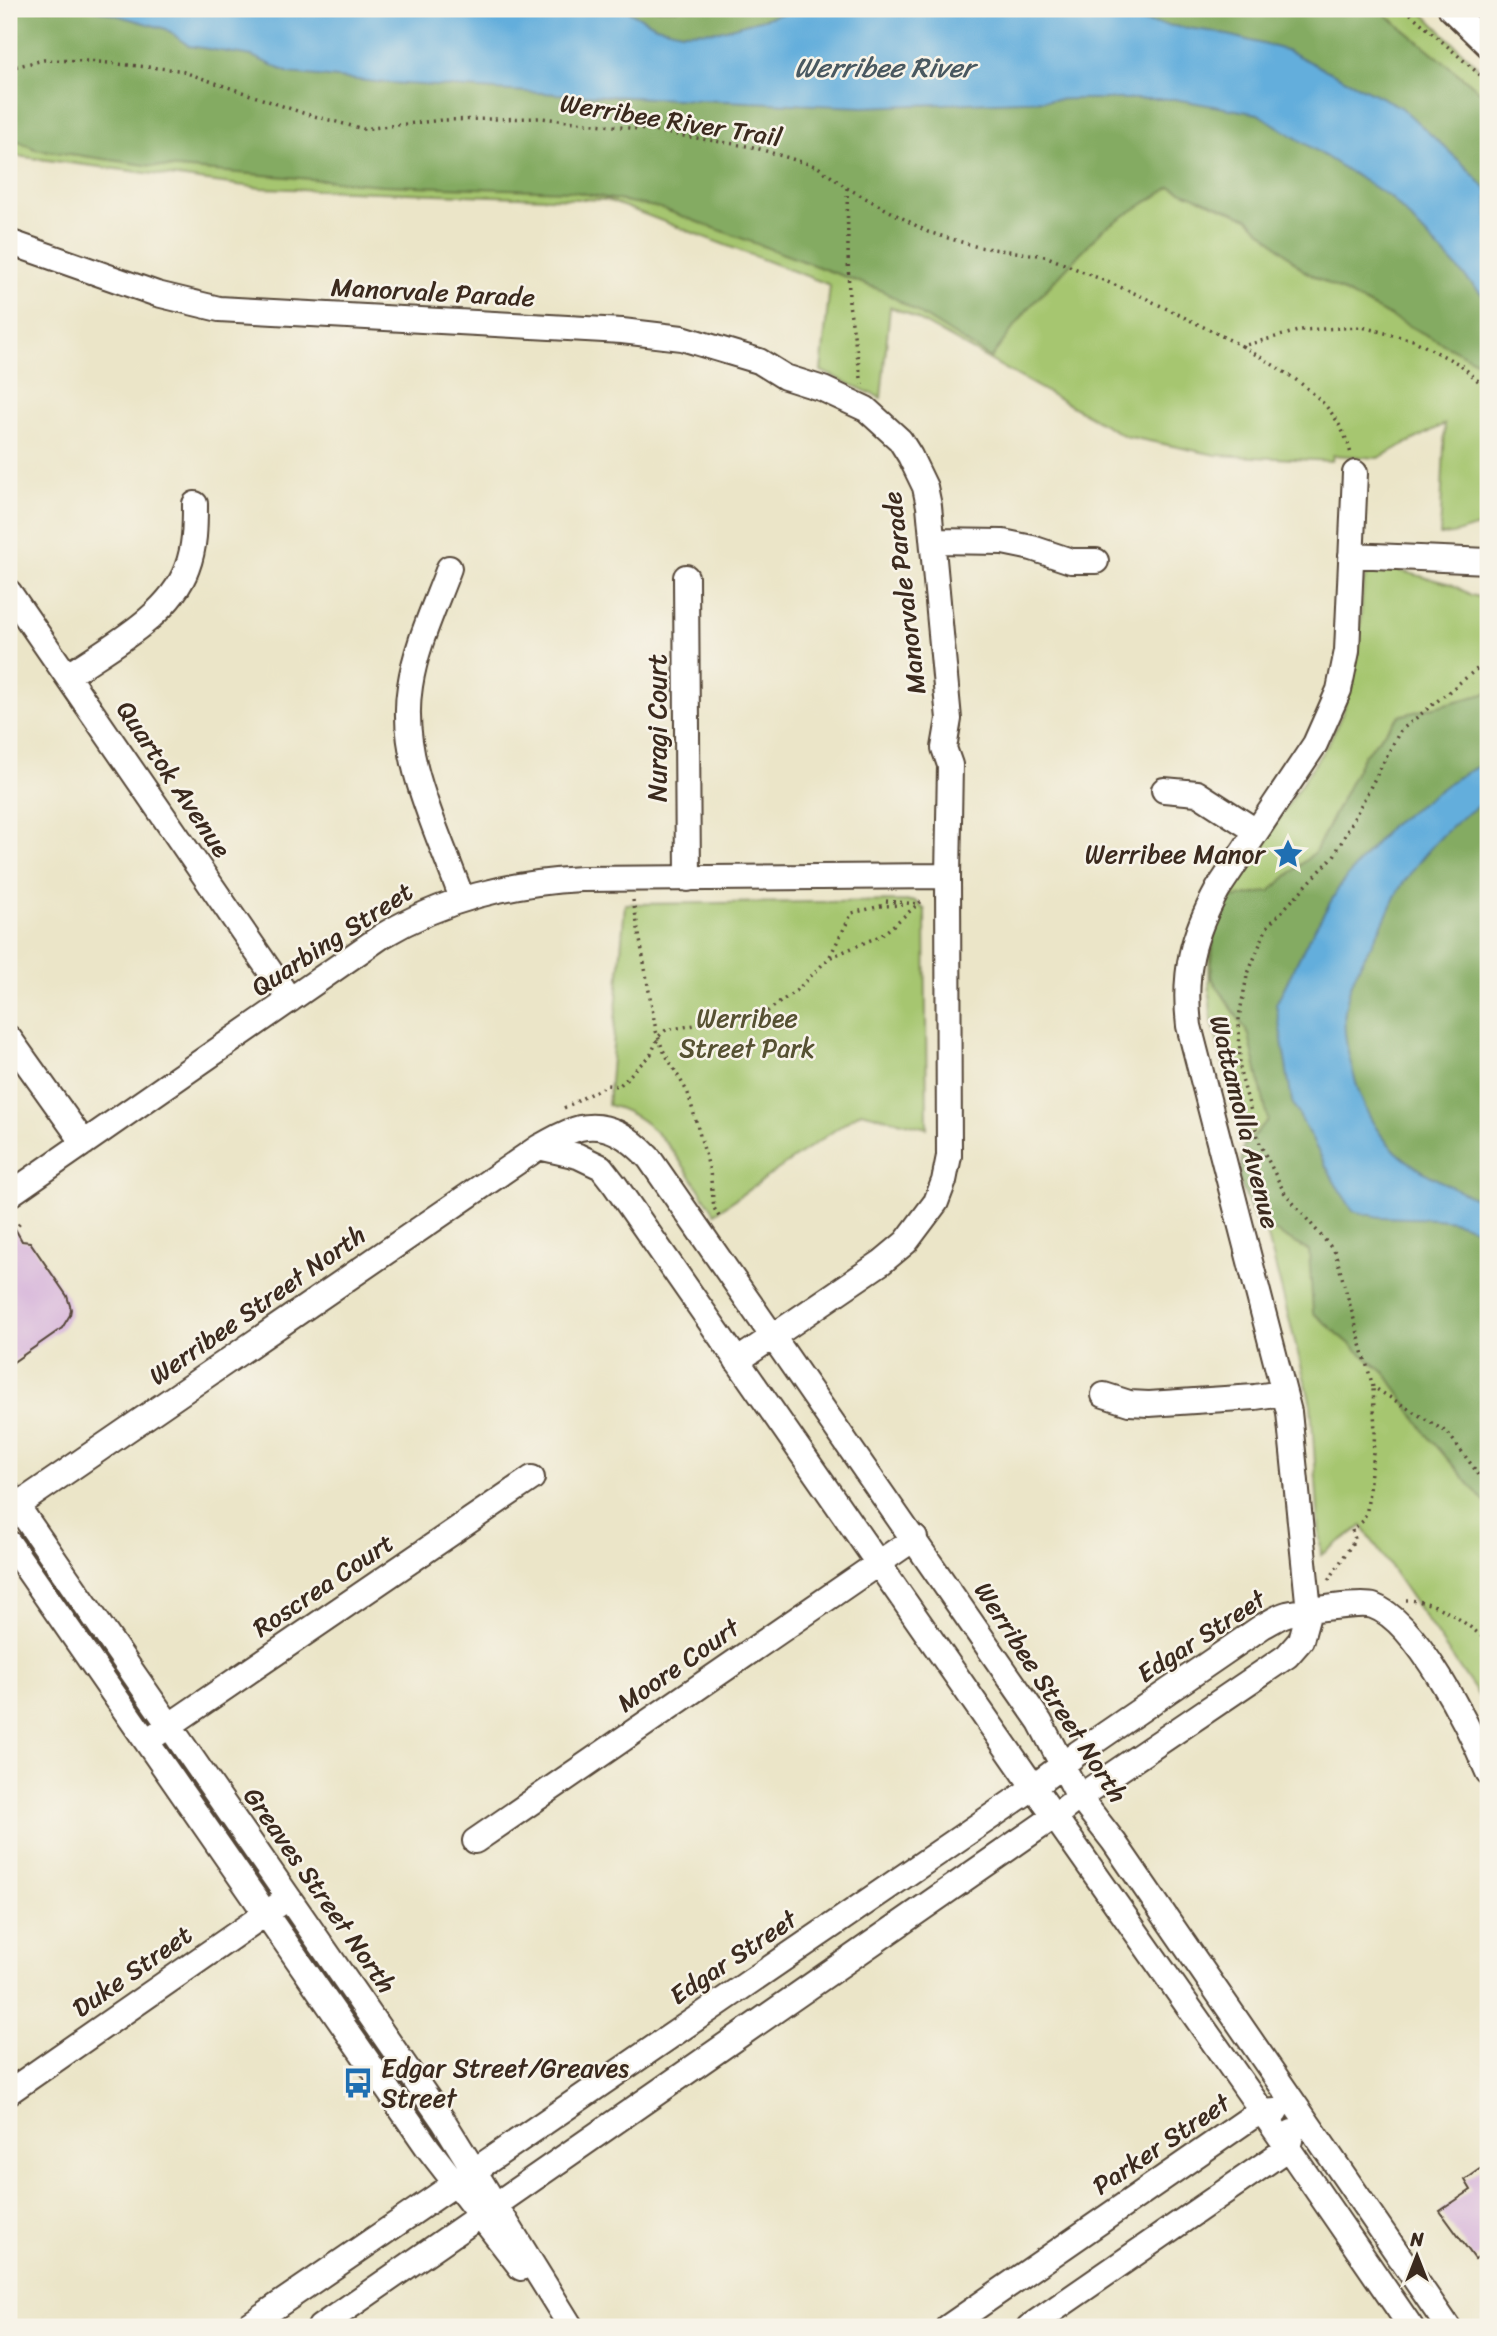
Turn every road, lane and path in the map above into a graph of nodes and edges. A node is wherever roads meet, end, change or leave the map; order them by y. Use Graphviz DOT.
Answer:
graph roads {
  1 [pos="1405,9"];
  2 [pos="1451,9"];
  3 [pos="1488,45"];
  4 [pos="9,68"];
  5 [pos="1488,82"];
  6 [pos="848,188"];
  7 [pos="9,242"];
  8 [pos="1242,346"];
  9 [pos="1488,390"];
  10 [pos="866,409"];
  11 [pos="1355,472"];
  12 [pos="195,504"];
  13 [pos="933,541"];
  14 [pos="1351,555"];
  15 [pos="1097,561"];
  16 [pos="1488,561"];
  17 [pos="449,568"];
  18 [pos="686,577"];
  19 [pos="10,597"];
  20 [pos="1488,660"];
  21 [pos="67,676"];
  22 [pos="1164,790"];
  23 [pos="1256,831"];
  24 [pos="948,876"];
  25 [pos="621,879"];
  26 [pos="688,879"];
  27 [pos="462,899"];
  28 [pos="918,904"];
  29 [pos="829,958"];
  30 [pos="290,1000"];
  31 [pos="659,1036"];
  32 [pos="9,1038"];
  33 [pos="559,1111"];
  34 [pos="84,1143"];
  35 [pos="538,1147"];
  36 [pos="9,1195"];
  37 [pos="22,1220"];
  38 [pos="727,1229"];
  39 [pos="9,1236"];
  40 [pos="775,1337"];
  41 [pos="737,1361"];
  42 [pos="1373,1387"];
  43 [pos="1283,1393"];
  44 [pos="1104,1395"];
  45 [pos="532,1478"];
  46 [pos="1488,1487"];
  47 [pos="11,1504"];
  48 [pos="915,1538"];
  49 [pos="9,1543"];
  50 [pos="877,1562"];
  51 [pos="1329,1580"];
  52 [pos="1373,1606"];
  53 [pos="1309,1611"];
  54 [pos="1488,1642"];
  55 [pos="170,1726"];
  56 [pos="147,1741"];
  57 [pos="1062,1764"];
  58 [pos="1488,1772"];
  59 [pos="1033,1786"];
  60 [pos="1079,1797"];
  61 [pos="1055,1816"];
  62 [pos="475,1841"];
  63 [pos="288,1898"];
  64 [pos="266,1914"];
  65 [pos="9,2092"];
  66 [pos="1297,2110"];
  67 [pos="1262,2112"];
  68 [pos="1288,2148"];
  69 [pos="475,2170"];
  70 [pos="455,2186"];
  71 [pos="487,2210"];
  72 [pos="254,2325"];
  73 [pos="320,2327"];
  74 [pos="570,2327"];
  75 [pos="948,2327"];
  76 [pos="1029,2327"];
  77 [pos="1411,2327"];
  78 [pos="1448,2327"];
  1 -- 5 [label="path"];
  2 -- 3 [label="street"];
  4 -- 6 [label="path, Werribee River Trail"];
  6 -- 8 [label="path, Werribee River Trail"];
  6 -- 10 [label="path"];
  7 -- 10 [label="street, Manorvale Parade"];
  8 -- 9 [label="path"];
  8 -- 11 [label="path, Werribee River Trail"];
  10 -- 13 [label="street, Manorvale Parade"];
  11 -- 14 [label="street, Wattamolla Avenue"];
  12 -- 21 [label="street"];
  13 -- 15 [label="street"];
  13 -- 24 [label="street, Manorvale Parade"];
  14 -- 16 [label="street"];
  14 -- 23 [label="street, Wattamolla Avenue"];
  17 -- 27 [label="street"];
  18 -- 26 [label="street, Nuragi Court"];
  19 -- 21 [label="street, Quartok Avenue"];
  20 -- 42 [label="path"];
  21 -- 30 [label="street, Quartok Avenue"];
  22 -- 23 [label="street"];
  23 -- 43 [label="street, Wattamolla Avenue"];
  24 -- 26 [label="street, Quarbing Street"];
  24 -- 28 [label="path"];
  24 -- 40 [label="street, Manorvale Parade"];
  25 -- 26 [label="street, Quarbing Street"];
  25 -- 27 [label="street, Quarbing Street"];
  25 -- 31 [label="path"];
  27 -- 30 [label="street, Quarbing Street"];
  28 -- 29 [label="path"];
  28 -- 29 [label="path"];
  29 -- 31 [label="path"];
  30 -- 34 [label="street, Quarbing Street"];
  31 -- 33 [label="path"];
  31 -- 38 [label="path"];
  32 -- 34 [label="street"];
  34 -- 36 [label="street, Quarbing Street"];
  35 -- 40 [label="street, Werribee Street North"];
  35 -- 41 [label="street"];
  35 -- 47 [label="street, Werribee Street North"];
  37 -- 39 [label="path"];
  40 -- 41 [label="street, Manorvale Parade"];
  40 -- 48 [label="street, Werribee Street North"];
  41 -- 50 [label="street"];
  42 -- 46 [label="path"];
  42 -- 51 [label="path"];
  43 -- 44 [label="street"];
  43 -- 53 [label="street, Wattamolla Avenue"];
  45 -- 55 [label="street, Roscrea Court"];
  47 -- 55 [label="street, Greaves Street North"];
  48 -- 50 [label="street, Moore Court"];
  48 -- 57 [label="street, Werribee Street North"];
  49 -- 56 [label="street, Greaves Street North"];
  50 -- 59 [label="street"];
  50 -- 62 [label="street, Moore Court"];
  52 -- 53 [label="street"];
  52 -- 54 [label="path"];
  52 -- 58 [label="street"];
  53 -- 57 [label="street, Edgar Street"];
  53 -- 60 [label="street, Edgar Street"];
  55 -- 56 [label="street, Roscrea Court"];
  55 -- 63 [label="street, Greaves Street North"];
  56 -- 64 [label="street, Greaves Street North"];
  57 -- 59 [label="street, Edgar Street"];
  57 -- 60 [label="street, Werribee Street North"];
  59 -- 61 [label="street"];
  59 -- 69 [label="street, Edgar Street"];
  60 -- 61 [label="street, Edgar Street"];
  60 -- 66 [label="street, Werribee Street North"];
  61 -- 67 [label="street"];
  61 -- 71 [label="street, Edgar Street"];
  63 -- 64 [label="street, Duke Street"];
  63 -- 69 [label="street, Greaves Street North"];
  64 -- 65 [label="street, Duke Street"];
  64 -- 70 [label="street, Greaves Street North"];
  66 -- 67 [label="street, Parker Street"];
  66 -- 68 [label="street"];
  66 -- 78 [label="street, Werribee Street North"];
  67 -- 68 [label="street"];
  67 -- 75 [label="street, Parker Street"];
  68 -- 76 [label="street"];
  68 -- 77 [label="street"];
  69 -- 70 [label="street, Edgar Street"];
  69 -- 71 [label="street, Greaves Street North"];
  70 -- 71 [label="street, Greaves Street North"];
  70 -- 72 [label="street, Edgar Street"];
  71 -- 73 [label="street, Edgar Street"];
  71 -- 74 [label="street, Greaves Street North"];
}
